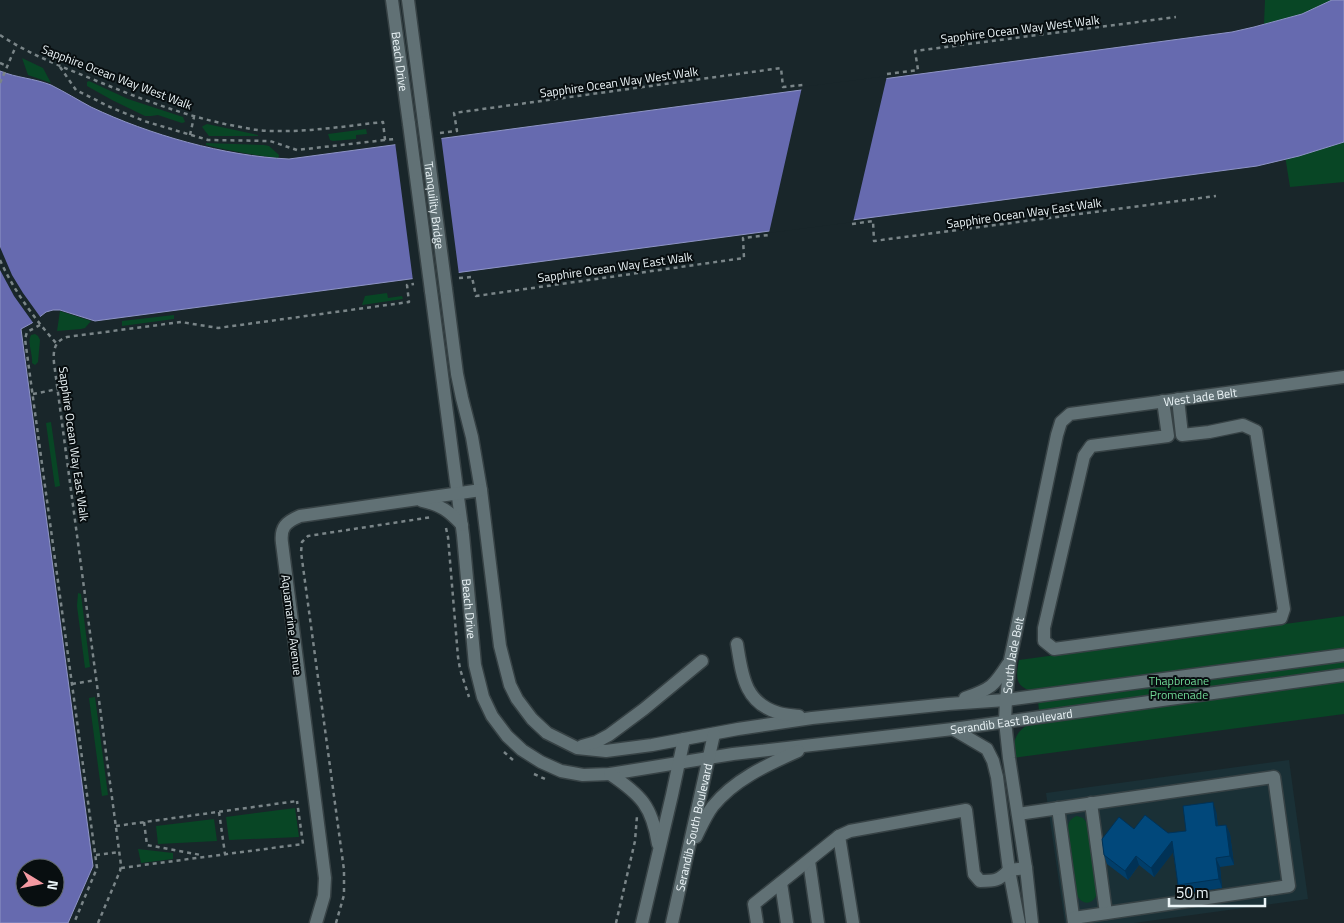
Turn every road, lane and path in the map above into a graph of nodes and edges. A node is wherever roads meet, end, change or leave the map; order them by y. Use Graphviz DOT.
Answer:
graph roads {
  1 [pos="392,0"];
  2 [pos="408,0"];
  3 [pos="1176,17"];
  4 [pos="0,35"];
  5 [pos="16,45"];
  6 [pos="0,63"];
  7 [pos="60,65"];
  8 [pos="7,66"];
  9 [pos="888,74"];
  10 [pos="0,83"];
  11 [pos="803,85"];
  12 [pos="194,117"];
  13 [pos="424,122"];
  14 [pos="409,124"];
  15 [pos="440,133"];
  16 [pos="190,135"];
  17 [pos="395,139"];
  18 [pos="385,140"];
  19 [pos="1216,196"];
  20 [pos="852,224"];
  21 [pos="769,235"];
  22 [pos="0,260"];
  23 [pos="459,278"];
  24 [pos="414,284"];
  25 [pos="446,289"];
  26 [pos="431,291"];
  27 [pos="40,325"];
  28 [pos="56,344"];
  29 [pos="1344,376"];
  30 [pos="58,389"];
  31 [pos="33,394"];
  32 [pos="1178,399"];
  33 [pos="1163,401"];
  34 [pos="1061,422"];
  35 [pos="481,490"];
  36 [pos="457,494"];
  37 [pos="414,500"];
  38 [pos="437,516"];
  39 [pos="462,525"];
  40 [pos="445,526"];
  41 [pos="737,644"];
  42 [pos="1344,655"];
  43 [pos="1010,660"];
  44 [pos="702,661"];
  45 [pos="1344,675"];
  46 [pos="96,680"];
  47 [pos="72,684"];
  48 [pos="469,699"];
  49 [pos="1006,700"];
  50 [pos="948,704"];
  51 [pos="812,718"];
  52 [pos="1005,721"];
  53 [pos="953,728"];
  54 [pos="714,734"];
  55 [pos="684,739"];
  56 [pos="809,746"];
  57 [pos="577,748"];
  58 [pos="503,750"];
  59 [pos="709,759"];
  60 [pos="516,762"];
  61 [pos="678,763"];
  62 [pos="531,772"];
  63 [pos="610,774"];
  64 [pos="546,779"];
  65 [pos="1091,803"];
  66 [pos="1058,808"];
  67 [pos="220,812"];
  68 [pos="1018,814"];
  69 [pos="637,815"];
  70 [pos="144,822"];
  71 [pos="116,826"];
  72 [pos="839,836"];
  73 [pos="689,850"];
  74 [pos="119,852"];
  75 [pos="659,852"];
  76 [pos="225,854"];
  77 [pos="96,856"];
  78 [pos="204,856"];
  79 [pos="809,861"];
  80 [pos="121,868"];
  81 [pos="1026,868"];
  82 [pos="1009,870"];
  83 [pos="781,883"];
  84 [pos="1106,913"];
  85 [pos="1074,920"];
  86 [pos="74,923"];
  87 [pos="98,923"];
  88 [pos="316,923"];
  89 [pos="336,923"];
  90 [pos="616,923"];
  91 [pos="642,923"];
  92 [pos="672,923"];
  93 [pos="757,923"];
  94 [pos="787,923"];
  95 [pos="818,923"];
  96 [pos="852,923"];
  97 [pos="1019,923"];
  98 [pos="1032,923"];
  1 -- 14 [label="street, Beach Drive"];
  2 -- 13 [label="street, Beach Drive"];
  3 -- 9 [label="path, Sapphire Ocean Way West Walk"];
  4 -- 5 [label="path, Sapphire Ocean Way West Walk"];
  5 -- 7 [label="path, Sapphire Ocean Way West Walk"];
  5 -- 8 [label="path"];
  6 -- 8 [label="path"];
  7 -- 12 [label="path, Sapphire Ocean Way West Walk"];
  7 -- 16 [label="path"];
  8 -- 10 [label="path"];
  11 -- 15 [label="path, Sapphire Ocean Way West Walk"];
  12 -- 16 [label="path"];
  12 -- 18 [label="path, Sapphire Ocean Way West Walk"];
  13 -- 25 [label="street, Tranquility Bridge, bridge"];
  14 -- 26 [label="street, Tranquility Bridge, bridge"];
  16 -- 18 [label="path"];
  17 -- 18 [label="path"];
  19 -- 20 [label="path, Sapphire Ocean Way East Walk"];
  21 -- 23 [label="path, Sapphire Ocean Way East Walk"];
  22 -- 27 [label="path"];
  24 -- 28 [label="path"];
  25 -- 35 [label="street, Beach Drive"];
  26 -- 36 [label="street, Beach Drive"];
  27 -- 28 [label="path"];
  27 -- 31 [label="path"];
  28 -- 30 [label="path, Sapphire Ocean Way East Walk"];
  29 -- 32 [label="street, West Jade Belt"];
  30 -- 31 [label="path"];
  30 -- 46 [label="path, Sapphire Ocean Way East Walk"];
  31 -- 47 [label="path"];
  32 -- 33 [label="street, West Jade Belt"];
  32 -- 33 [label="street"];
  33 -- 34 [label="street, West Jade Belt"];
  34 -- 43 [label="street, South Jade Belt"];
  35 -- 36 [label="street, Aquamarine Avenue"];
  35 -- 57 [label="street, Beach Drive"];
  36 -- 37 [label="street, Aquamarine Avenue"];
  36 -- 39 [label="street, Beach Drive"];
  37 -- 39 [label="street"];
  37 -- 88 [label="street, Aquamarine Avenue"];
  38 -- 89 [label="path"];
  39 -- 63 [label="street, Beach Drive"];
  40 -- 48 [label="path"];
  41 -- 51 [label="street"];
  42 -- 49 [label="street, Serandib East Boulevard"];
  43 -- 49 [label="street, South Jade Belt"];
  43 -- 50 [label="street"];
  44 -- 57 [label="street"];
  45 -- 52 [label="street, Serandib East Boulevard"];
  46 -- 47 [label="path"];
  46 -- 71 [label="path, Sapphire Ocean Way East Walk"];
  47 -- 77 [label="path"];
  49 -- 50 [label="street, Serandib East Boulevard"];
  49 -- 52 [label="street, South Jade Belt"];
  50 -- 51 [label="street, Serandib East Boulevard"];
  51 -- 54 [label="street, Serandib East Boulevard"];
  52 -- 53 [label="street, Serandib East Boulevard"];
  52 -- 68 [label="street, South Jade Belt"];
  53 -- 56 [label="street, Serandib East Boulevard"];
  53 -- 82 [label="street"];
  54 -- 55 [label="street, Serandib East Boulevard"];
  54 -- 59 [label="street, Serandib South Boulevard"];
  55 -- 57 [label="street, Beach Drive"];
  55 -- 61 [label="street"];
  56 -- 59 [label="street, Serandib East Boulevard"];
  56 -- 73 [label="street"];
  58 -- 60 [label="path"];
  59 -- 61 [label="street, Serandib East Boulevard"];
  59 -- 73 [label="street, Serandib South Boulevard"];
  61 -- 63 [label="street, Beach Drive"];
  61 -- 75 [label="street"];
  62 -- 64 [label="path"];
  63 -- 75 [label="street"];
  65 -- 66 [label="street"];
  65 -- 84 [label="street"];
  65 -- 84 [label="street"];
  66 -- 68 [label="street"];
  66 -- 85 [label="street"];
  67 -- 70 [label="path"];
  67 -- 76 [label="path"];
  67 -- 76 [label="path"];
  68 -- 81 [label="street, South Jade Belt"];
  69 -- 90 [label="path"];
  70 -- 71 [label="path"];
  70 -- 78 [label="path"];
  71 -- 74 [label="path, Sapphire Ocean Way East Walk"];
  72 -- 79 [label="street"];
  72 -- 82 [label="street"];
  72 -- 96 [label="street"];
  73 -- 92 [label="street, Serandib South Boulevard"];
  74 -- 77 [label="path"];
  74 -- 80 [label="path, Sapphire Ocean Way East Walk"];
  75 -- 91 [label="street"];
  76 -- 78 [label="path"];
  77 -- 86 [label="path"];
  78 -- 80 [label="path"];
  79 -- 83 [label="street"];
  79 -- 95 [label="street"];
  80 -- 87 [label="path, Sapphire Ocean Way East Walk"];
  81 -- 82 [label="street"];
  81 -- 98 [label="street, South Jade Belt"];
  82 -- 97 [label="street"];
  83 -- 93 [label="street"];
  83 -- 94 [label="street"];
  84 -- 85 [label="street"];
}
